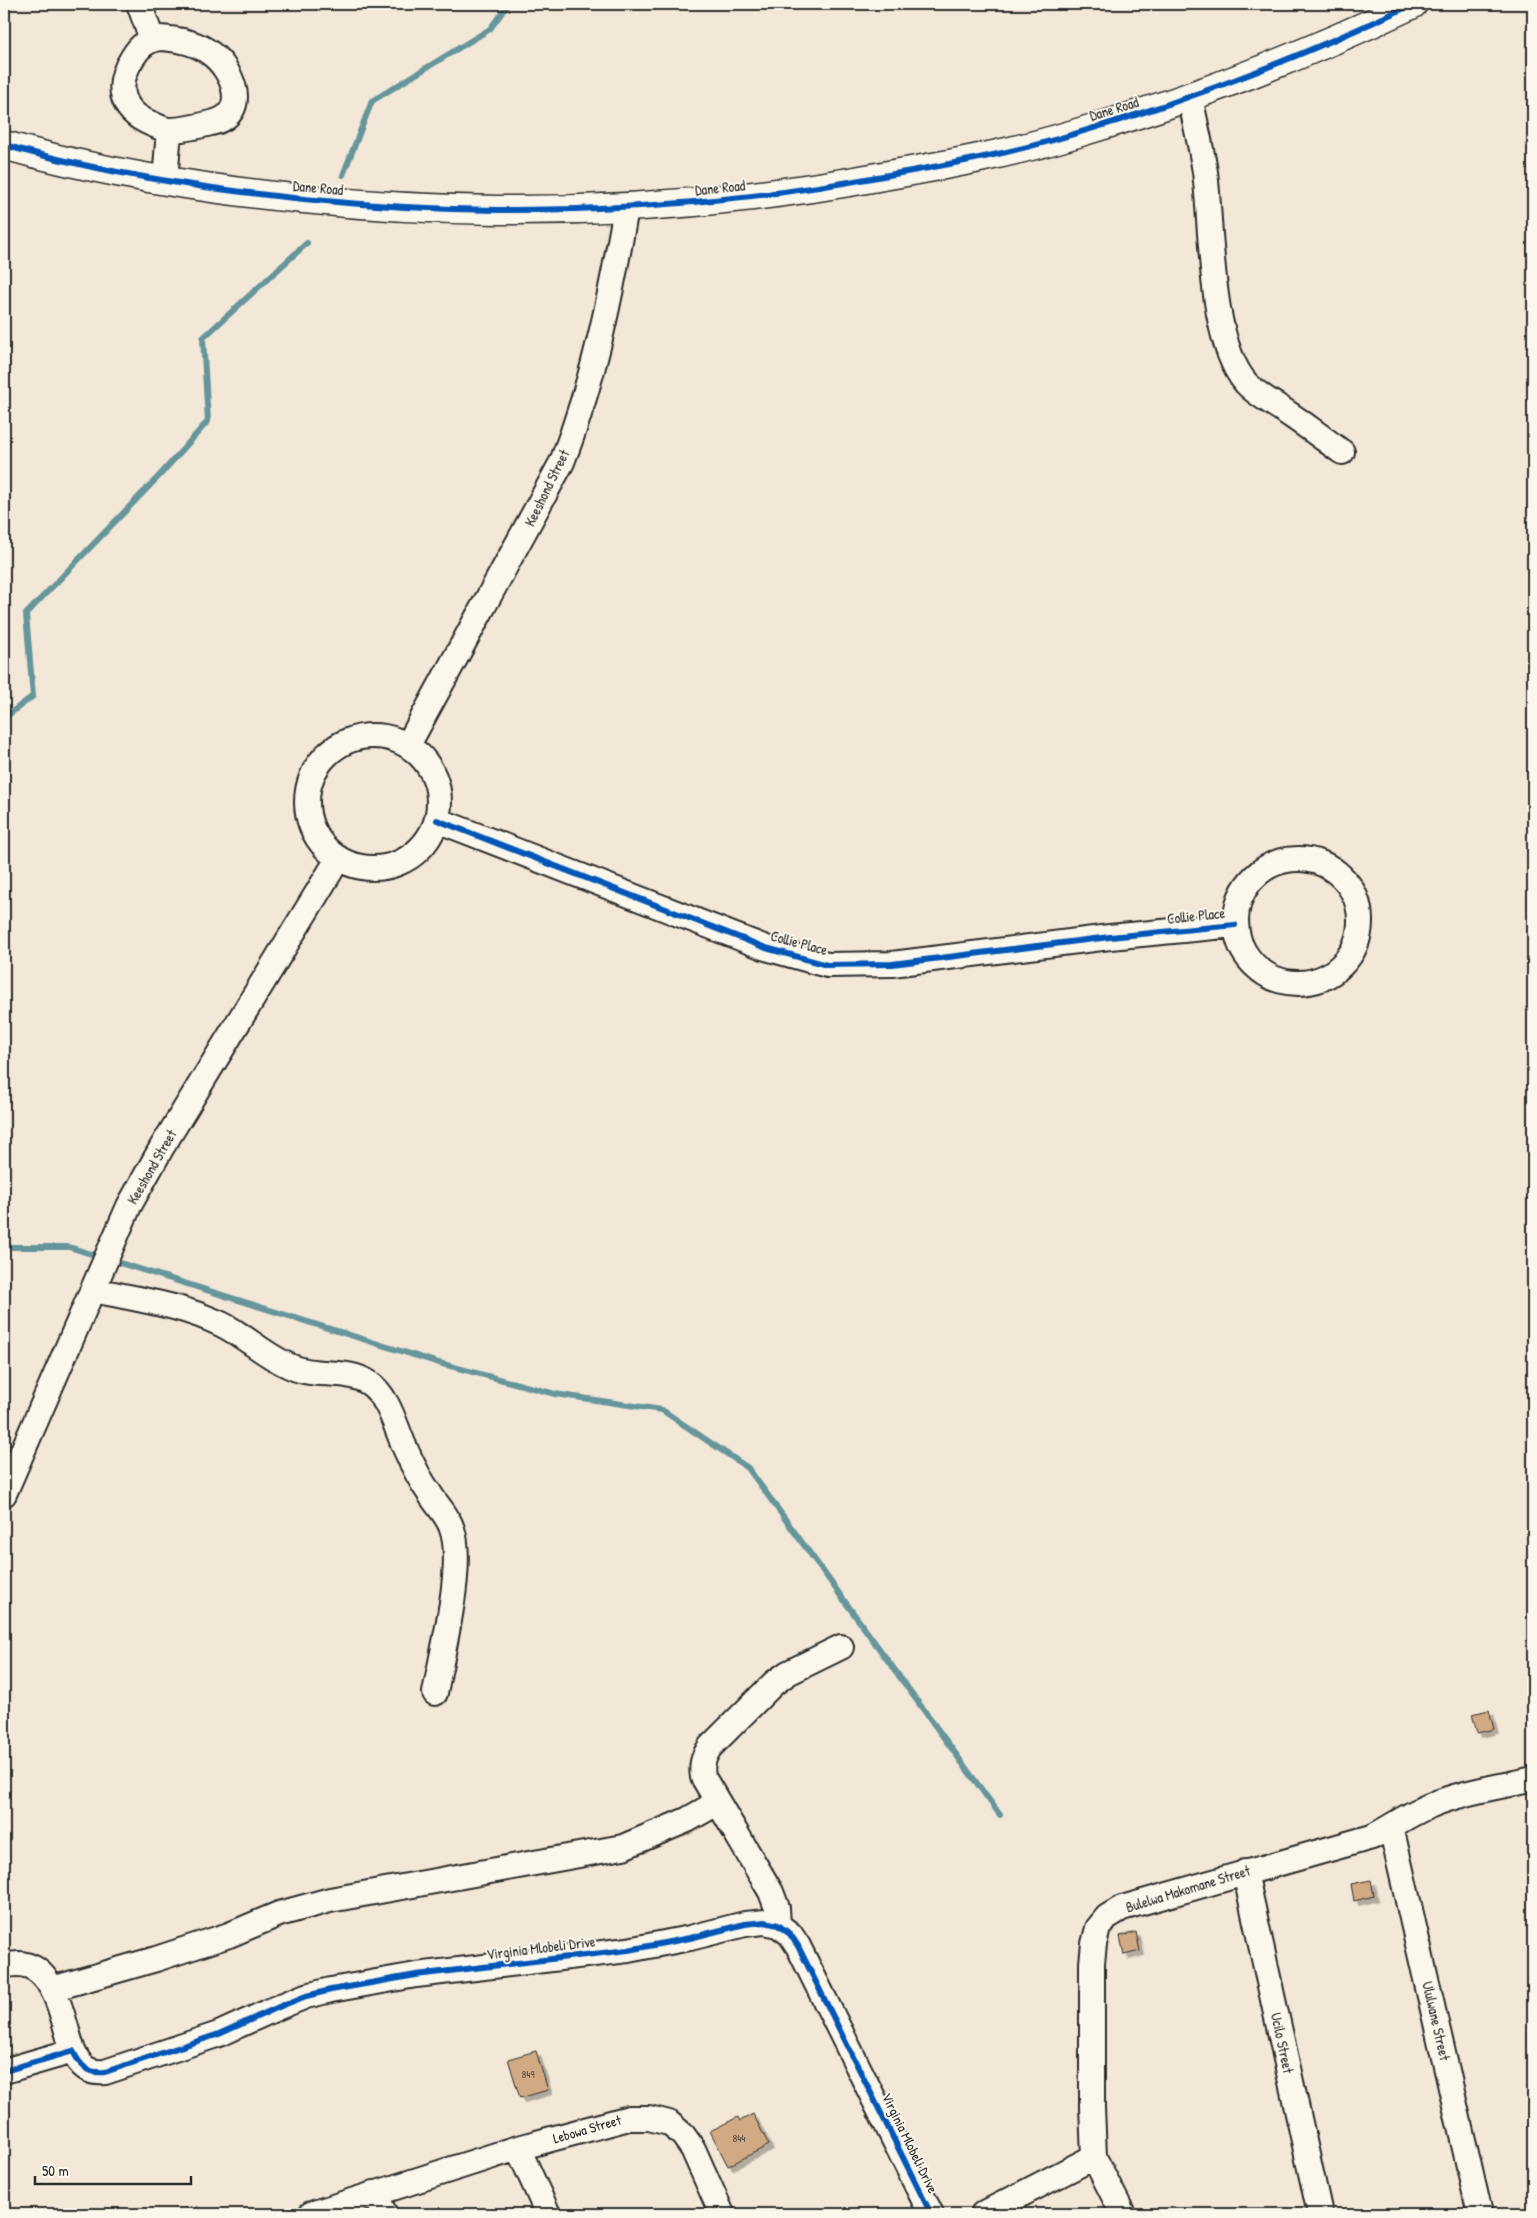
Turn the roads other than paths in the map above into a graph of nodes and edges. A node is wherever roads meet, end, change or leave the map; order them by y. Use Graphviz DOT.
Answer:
graph roads {
  1 [pos="139,4"];
  2 [pos="1413,4"];
  3 [pos="152,39"];
  4 [pos="1190,97"];
  5 [pos="169,130"];
  6 [pos="4,145"];
  7 [pos="165,181"];
  8 [pos="626,208"];
  9 [pos="1342,452"];
  10 [pos="408,745"];
  11 [pos="437,820"];
  12 [pos="338,859"];
  13 [pos="1235,925"];
  14 [pos="94,1290"];
  15 [pos="4,1494"];
  16 [pos="841,1647"];
  17 [pos="435,1693"];
  18 [pos="1533,1779"];
  19 [pos="718,1803"];
  20 [pos="1391,1827"];
  21 [pos="1245,1872"];
  22 [pos="778,1925"];
  23 [pos="4,1966"];
  24 [pos="52,1989"];
  25 [pos="73,2051"];
  26 [pos="4,2071"];
  27 [pos="518,2148"];
  28 [pos="1094,2157"];
  29 [pos="374,2193"];
  30 [pos="310,2214"];
  31 [pos="384,2214"];
  32 [pos="548,2214"];
  33 [pos="722,2214"];
  34 [pos="931,2214"];
  35 [pos="983,2214"];
  36 [pos="1124,2214"];
  37 [pos="1320,2214"];
  38 [pos="1480,2214"];
  1 -- 3 [label="street"];
  2 -- 4 [label="street, Dane Road"];
  3 -- 5 [label="street"];
  3 -- 5 [label="street"];
  4 -- 8 [label="street, Dane Road"];
  4 -- 9 [label="street"];
  5 -- 7 [label="street"];
  6 -- 7 [label="street, Dane Road"];
  7 -- 8 [label="street, Dane Road"];
  8 -- 10 [label="street, Keeshond Street"];
  10 -- 11 [label="street"];
  10 -- 12 [label="street"];
  11 -- 12 [label="street"];
  11 -- 13 [label="street, Collie Place"];
  12 -- 14 [label="street, Keeshond Street"];
  13 -- 13 [label="street"];
  14 -- 15 [label="street, Keeshond Street"];
  14 -- 17 [label="street"];
  16 -- 19 [label="street"];
  18 -- 20 [label="street, Bulelwa Makomane Street"];
  19 -- 22 [label="street"];
  19 -- 24 [label="street"];
  20 -- 21 [label="street, Bulelwa Makomane Street"];
  20 -- 38 [label="street, Ululwane Street"];
  21 -- 28 [label="street, Bulelwa Makomane Street"];
  21 -- 37 [label="street, Ucilo Street"];
  22 -- 25 [label="street, Virginia Mlobeli Drive"];
  22 -- 34 [label="street, Virginia Mlobeli Drive"];
  23 -- 24 [label="street"];
  24 -- 25 [label="street"];
  25 -- 26 [label="street"];
  27 -- 29 [label="street, Lebowa Street"];
  27 -- 32 [label="street"];
  27 -- 33 [label="street, Lebowa Street"];
  28 -- 35 [label="street"];
  28 -- 36 [label="street"];
  29 -- 30 [label="street, Lebowa Street"];
  29 -- 31 [label="street"];
}
